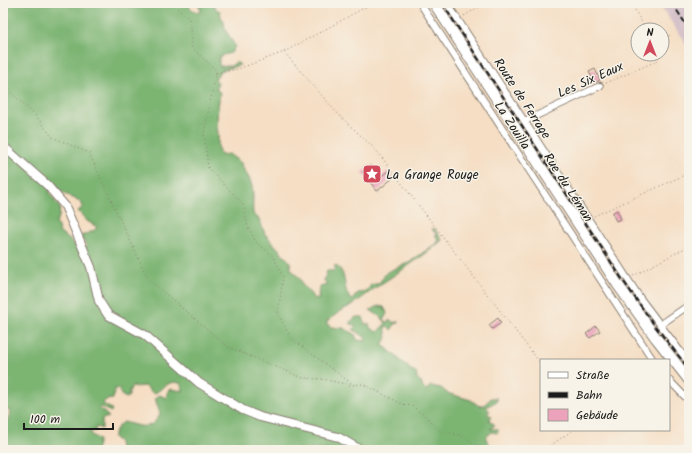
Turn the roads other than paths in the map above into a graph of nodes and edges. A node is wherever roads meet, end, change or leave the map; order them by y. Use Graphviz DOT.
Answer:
graph roads {
  1 [pos="420,3"];
  2 [pos="434,3"];
  3 [pos="447,3"];
  4 [pos="600,86"];
  5 [pos="525,121"];
  6 [pos="3,146"];
  7 [pos="689,305"];
  8 [pos="660,325"];
  9 [pos="668,358"];
  10 [pos="652,359"];
  11 [pos="670,360"];
  12 [pos="689,363"];
  13 [pos="689,380"];
  14 [pos="670,381"];
  15 [pos="689,401"];
  16 [pos="361,450"];
  1 -- 10 [label="street, La Zouilla"];
  2 -- 9 [label="main road, Rue du Léman"];
  3 -- 5 [label="street, Route de Ferrage"];
  4 -- 5 [label="street, Les Six Eaux"];
  5 -- 8 [label="street, Route de Ferrage"];
  6 -- 16 [label="street"];
  7 -- 8 [label="street"];
  8 -- 12 [label="street, Route de Ferrage"];
  11 -- 13 [label="main road, Rue du Léman"];
  14 -- 15 [label="street"];
}
